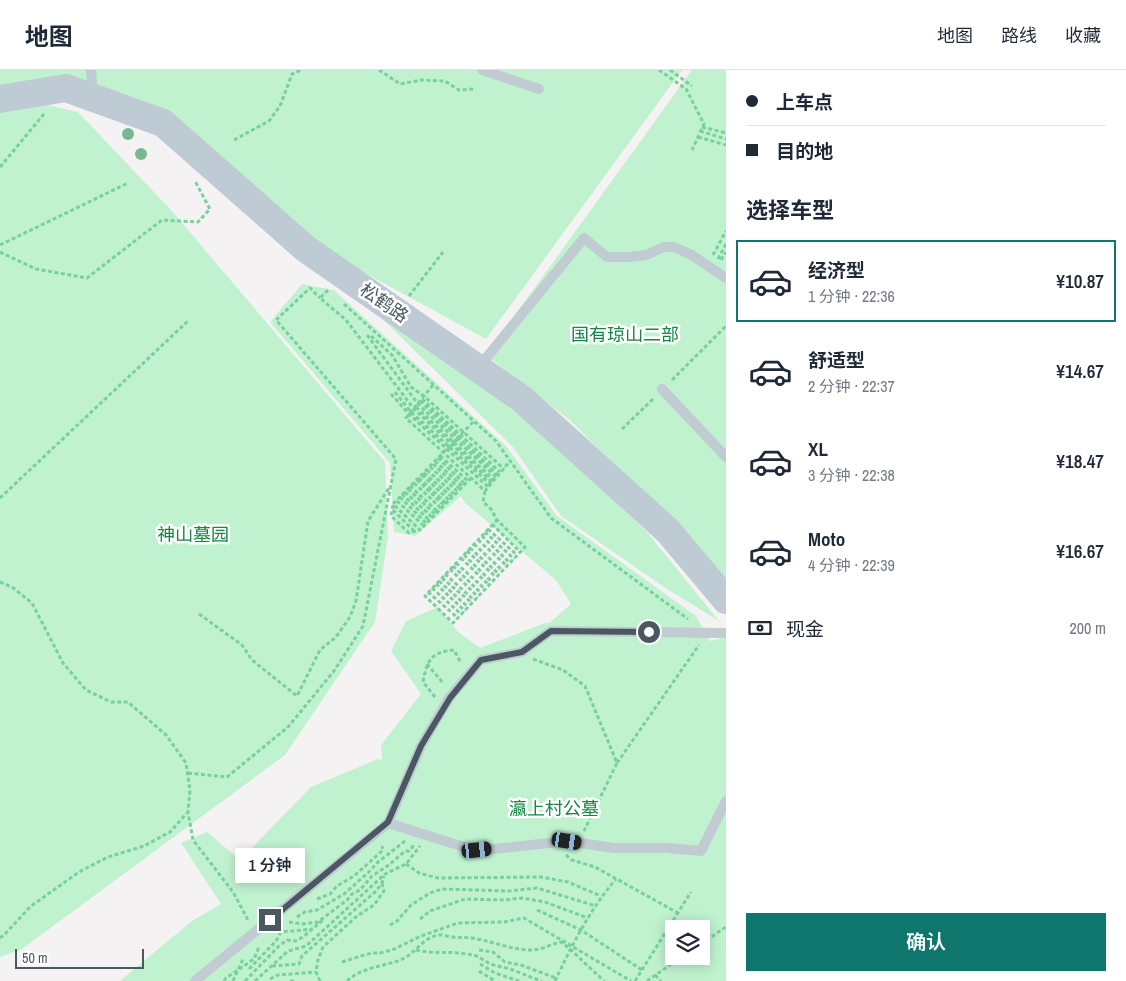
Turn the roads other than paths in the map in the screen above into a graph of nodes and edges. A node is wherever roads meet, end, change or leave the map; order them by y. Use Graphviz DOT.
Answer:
graph roads {
  1 [pos="91,70"];
  2 [pos="482,70"];
  3 [pos="539,89"];
  4 [pos="92,98"];
  5 [pos="0,99"];
  6 [pos="726,278"];
  7 [pos="478,368"];
  8 [pos="662,389"];
  9 [pos="726,457"];
  10 [pos="726,600"];
  11 [pos="726,633"];
  12 [pos="726,801"];
  13 [pos="388,822"];
  14 [pos="195,981"];
  1 -- 4 [label="lane"];
  2 -- 3 [label="lane"];
  4 -- 5 [label="street, 松鹤路"];
  4 -- 7 [label="street, 松鹤路"];
  6 -- 7 [label="lane"];
  7 -- 10 [label="street, 松鹤路"];
  8 -- 9 [label="lane"];
  11 -- 13 [label="lane"];
  12 -- 13 [label="lane"];
  13 -- 14 [label="lane"];
}
